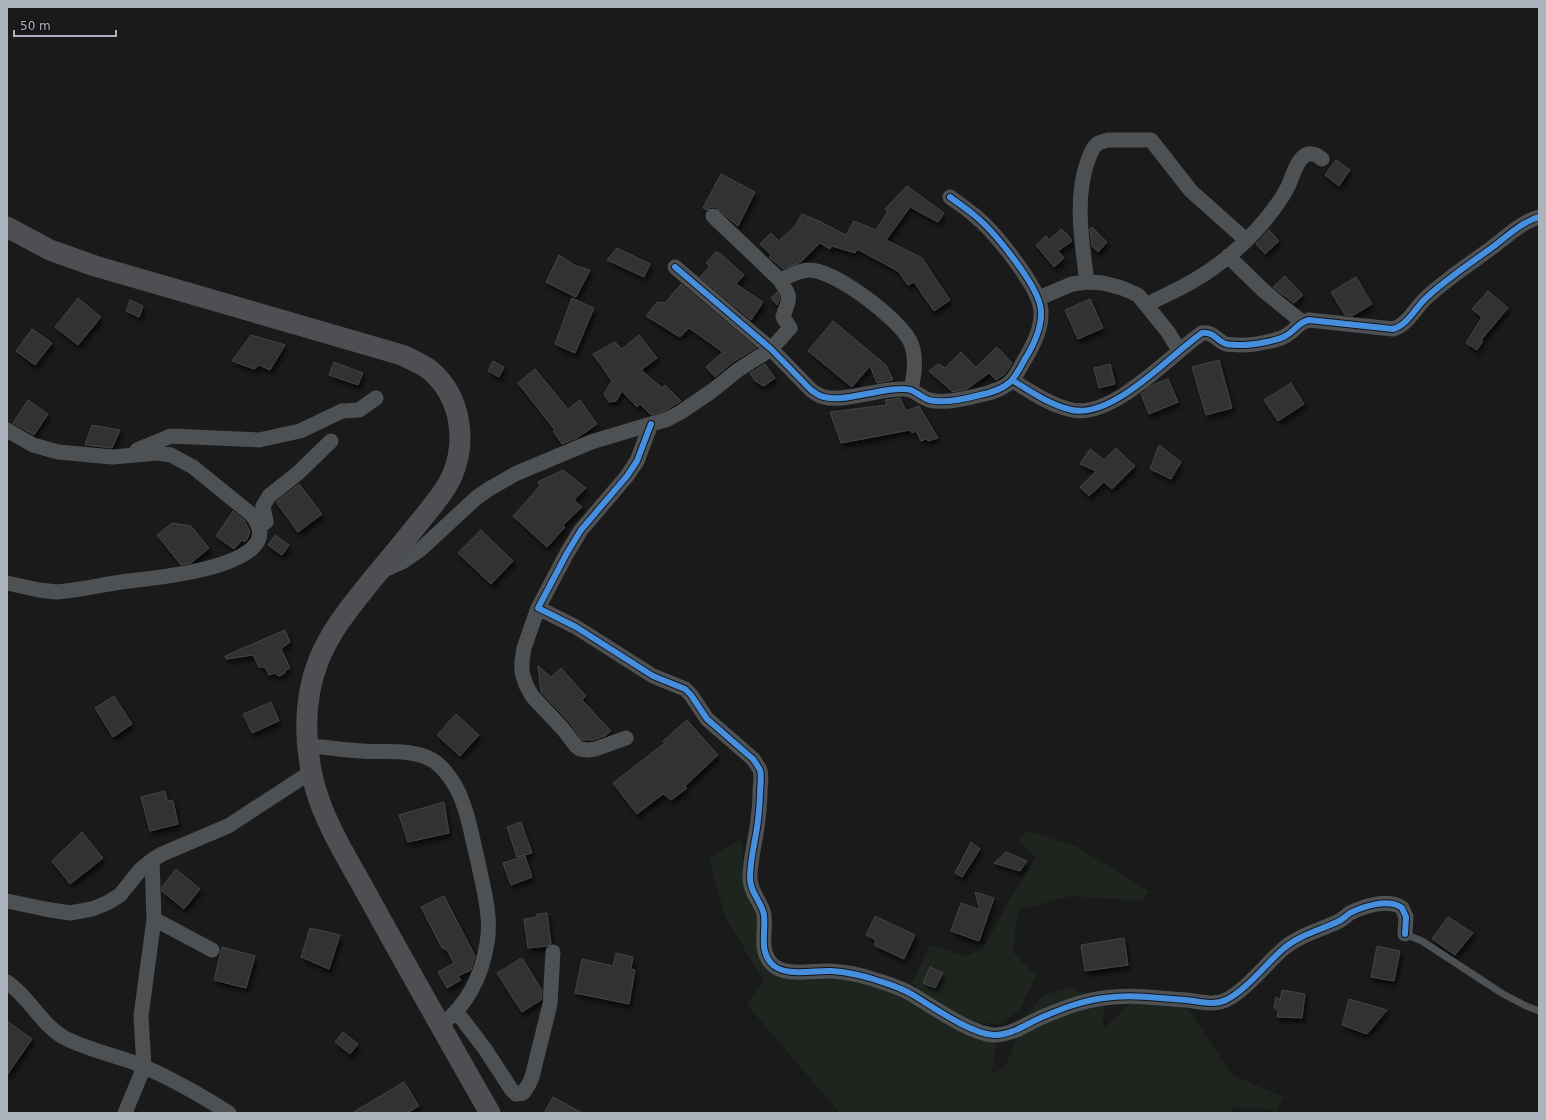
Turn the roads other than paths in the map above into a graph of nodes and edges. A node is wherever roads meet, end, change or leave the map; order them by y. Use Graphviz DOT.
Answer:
graph roads {
  1 [pos="1322,160"];
  2 [pos="950,197"];
  3 [pos="713,216"];
  4 [pos="1539,218"];
  5 [pos="7,227"];
  6 [pos="1246,240"];
  7 [pos="1228,256"];
  8 [pos="675,267"];
  9 [pos="780,280"];
  10 [pos="1086,282"];
  11 [pos="1039,298"];
  12 [pos="1146,304"];
  13 [pos="1302,322"];
  14 [pos="771,349"];
  15 [pos="1179,350"];
  16 [pos="1012,380"];
  17 [pos="911,389"];
  18 [pos="376,398"];
  19 [pos="651,424"];
  20 [pos="7,430"];
  21 [pos="331,441"];
  22 [pos="119,457"];
  23 [pos="259,527"];
  24 [pos="378,573"];
  25 [pos="7,583"];
  26 [pos="538,608"];
  27 [pos="626,738"];
  28 [pos="308,746"];
  29 [pos="311,772"];
  30 [pos="152,860"];
  31 [pos="7,900"];
  32 [pos="154,919"];
  33 [pos="1405,934"];
  34 [pos="212,950"];
  35 [pos="553,952"];
  36 [pos="7,982"];
  37 [pos="456,1011"];
  38 [pos="1539,1011"];
  39 [pos="440,1025"];
  40 [pos="144,1067"];
  41 [pos="126,1113"];
  42 [pos="229,1113"];
  43 [pos="490,1113"];
  1 -- 6 [label="street"];
  2 -- 11 [label="street"];
  3 -- 9 [label="street"];
  4 -- 13 [label="street"];
  5 -- 24 [label="main road"];
  6 -- 7 [label="street"];
  6 -- 10 [label="street"];
  7 -- 12 [label="street"];
  7 -- 13 [label="street"];
  8 -- 14 [label="street"];
  9 -- 14 [label="street"];
  9 -- 17 [label="street"];
  10 -- 11 [label="street"];
  10 -- 12 [label="street"];
  11 -- 16 [label="street"];
  12 -- 15 [label="street"];
  13 -- 15 [label="street"];
  14 -- 17 [label="street"];
  14 -- 19 [label="street"];
  15 -- 16 [label="street"];
  16 -- 17 [label="street"];
  18 -- 22 [label="street"];
  19 -- 24 [label="street"];
  19 -- 26 [label="street"];
  20 -- 22 [label="street"];
  21 -- 23 [label="street"];
  22 -- 23 [label="street"];
  23 -- 25 [label="street"];
  24 -- 28 [label="main road"];
  26 -- 27 [label="street"];
  26 -- 33 [label="street"];
  28 -- 29 [label="main road"];
  28 -- 37 [label="street"];
  29 -- 30 [label="street"];
  29 -- 39 [label="main road"];
  30 -- 31 [label="street"];
  30 -- 32 [label="street"];
  32 -- 34 [label="street"];
  32 -- 40 [label="street"];
  33 -- 38 [label="lane"];
  35 -- 37 [label="street"];
  36 -- 40 [label="street"];
  37 -- 39 [label="street"];
  39 -- 43 [label="main road"];
  40 -- 41 [label="street"];
  40 -- 42 [label="street"];
}
